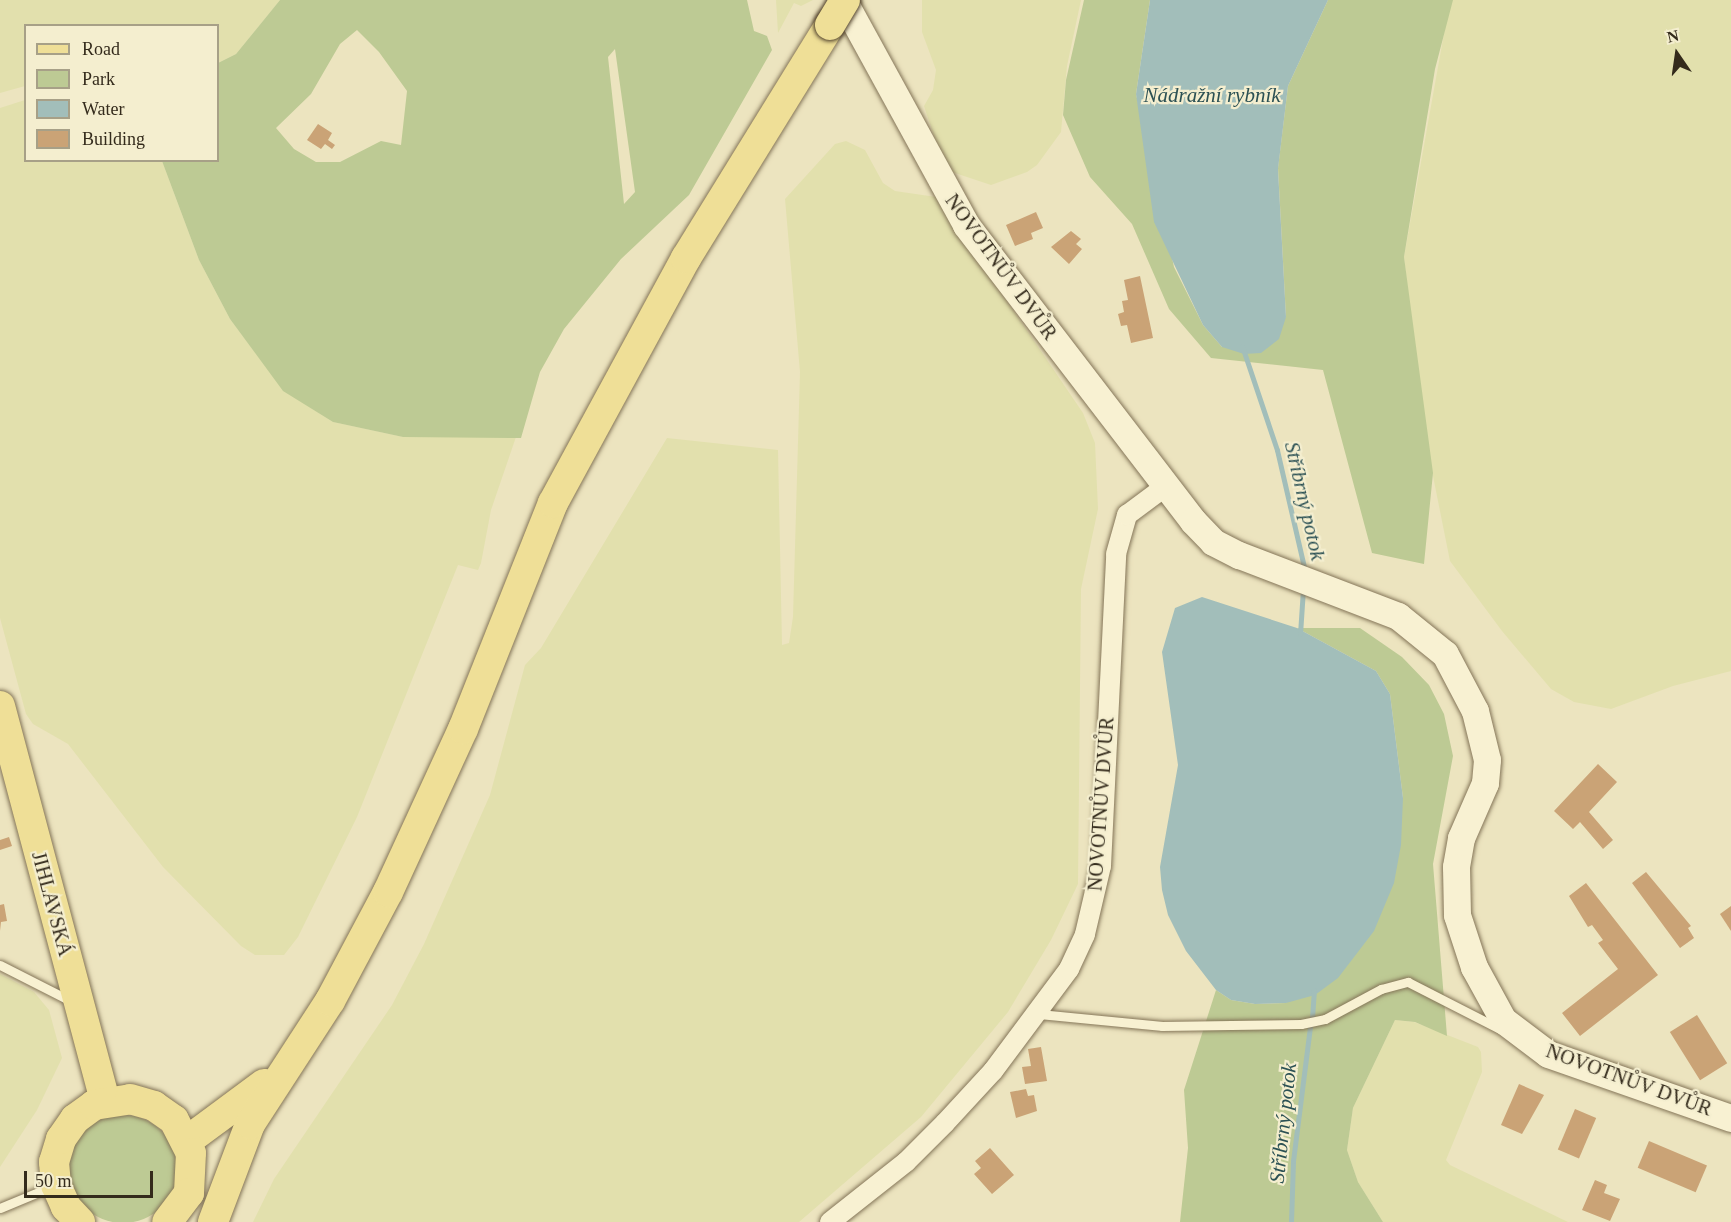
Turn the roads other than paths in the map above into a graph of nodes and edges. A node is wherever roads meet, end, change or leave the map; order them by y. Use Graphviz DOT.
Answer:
graph roads {
  1 [pos="839,8"];
  2 [pos="1166,486"];
  3 [pos="0,706"];
  4 [pos="0,965"];
  5 [pos="79,1004"];
  6 [pos="1039,1014"];
  7 [pos="1518,1034"];
  8 [pos="289,1059"];
  9 [pos="105,1101"];
  10 [pos="1731,1118"];
  11 [pos="187,1141"];
  12 [pos="56,1185"];
  13 [pos="0,1208"];
  14 [pos="80,1222"];
  15 [pos="167,1222"];
  16 [pos="213,1222"];
  17 [pos="830,1222"];
  1 -- 2 [label="street, NOVOTNŮV DVŮR"];
  1 -- 8 [label="main road"];
  2 -- 6 [label="street, NOVOTNŮV DVŮR"];
  2 -- 7 [label="street, NOVOTNŮV DVŮR"];
  3 -- 5 [label="main road, JIHLAVSKÁ"];
  4 -- 5 [label="lane"];
  5 -- 9 [label="main road, JIHLAVSKÁ"];
  6 -- 7 [label="lane"];
  6 -- 17 [label="street, NOVOTNŮV DVŮR"];
  7 -- 10 [label="street, NOVOTNŮV DVŮR"];
  8 -- 11 [label="main road"];
  8 -- 16 [label="main road"];
  9 -- 11 [label="main road"];
  9 -- 12 [label="main road"];
  11 -- 15 [label="main road"];
  12 -- 13 [label="lane"];
  12 -- 14 [label="main road"];
}
